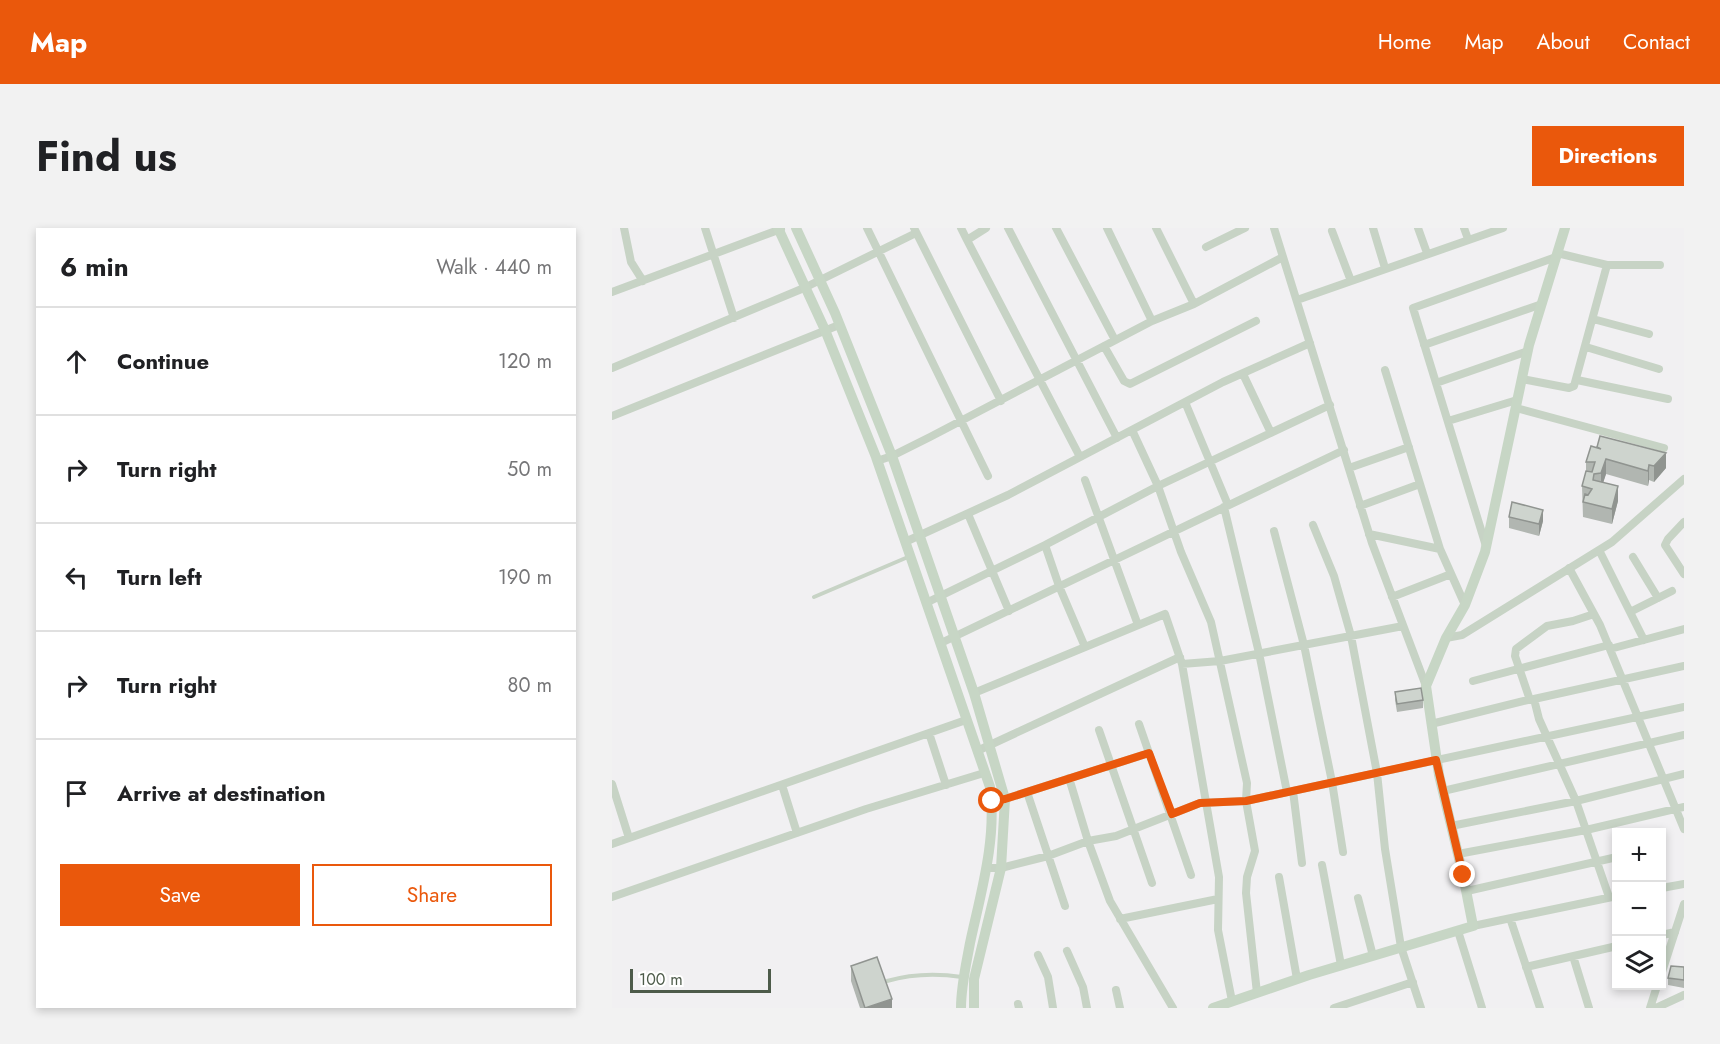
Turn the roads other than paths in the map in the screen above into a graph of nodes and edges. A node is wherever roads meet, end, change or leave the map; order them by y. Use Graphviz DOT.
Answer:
graph roads {
  1 [pos="624,228"];
  2 [pos="705,228"];
  3 [pos="780,228"];
  4 [pos="796,228"];
  5 [pos="867,228"];
  6 [pos="961,228"];
  7 [pos="986,228"];
  8 [pos="1008,228"];
  9 [pos="1056,228"];
  10 [pos="1107,228"];
  11 [pos="1156,228"];
  12 [pos="1245,228"];
  13 [pos="1275,228"];
  14 [pos="1373,228"];
  15 [pos="1418,228"];
  16 [pos="1464,228"];
  17 [pos="1502,228"];
  18 [pos="1565,228"];
  19 [pos="915,230"];
  20 [pos="1332,231"];
  21 [pos="1468,239"];
  22 [pos="967,240"];
  23 [pos="1206,247"];
  24 [pos="878,251"];
  25 [pos="1427,253"];
  26 [pos="713,255"];
  27 [pos="1557,255"];
  28 [pos="1284,257"];
  29 [pos="1607,265"];
  30 [pos="1660,265"];
  31 [pos="1385,268"];
  32 [pos="821,280"];
  33 [pos="643,281"];
  34 [pos="1351,281"];
  35 [pos="804,288"];
  36 [pos="612,292"];
  37 [pos="1297,300"];
  38 [pos="1194,304"];
  39 [pos="1542,304"];
  40 [pos="734,318"];
  41 [pos="1593,319"];
  42 [pos="1152,321"];
  43 [pos="1256,321"];
  44 [pos="839,325"];
  45 [pos="825,330"];
  46 [pos="1649,334"];
  47 [pos="1115,340"];
  48 [pos="1310,343"];
  49 [pos="1424,345"];
  50 [pos="1104,346"];
  51 [pos="1586,347"];
  52 [pos="1528,351"];
  53 [pos="1076,361"];
  54 [pos="612,368"];
  55 [pos="1659,369"];
  56 [pos="1385,370"];
  57 [pos="1242,374"];
  58 [pos="1522,379"];
  59 [pos="1577,380"];
  60 [pos="1040,381"];
  61 [pos="1436,383"];
  62 [pos="1668,399"];
  63 [pos="1001,401"];
  64 [pos="1185,402"];
  65 [pos="1516,404"];
  66 [pos="1330,405"];
  67 [pos="873,406"];
  68 [pos="858,413"];
  69 [pos="612,416"];
  70 [pos="962,420"];
  71 [pos="1448,421"];
  72 [pos="1132,430"];
  73 [pos="1271,433"];
  74 [pos="1117,438"];
  75 [pos="1409,447"];
  76 [pos="1664,448"];
  77 [pos="1344,450"];
  78 [pos="892,456"];
  79 [pos="1080,457"];
  80 [pos="877,461"];
  81 [pos="1210,461"];
  82 [pos="1349,468"];
  83 [pos="988,476"];
  84 [pos="1684,478"];
  85 [pos="1085,480"];
  86 [pos="1420,484"];
  87 [pos="1158,486"];
  88 [pos="1226,506"];
  89 [pos="1360,506"];
  90 [pos="968,514"];
  91 [pos="1098,518"];
  92 [pos="1684,522"];
  93 [pos="1313,525"];
  94 [pos="1174,530"];
  95 [pos="1274,531"];
  96 [pos="1369,534"];
  97 [pos="920,536"];
  98 [pos="905,542"];
  99 [pos="1046,545"];
  100 [pos="1486,547"];
  101 [pos="1440,549"];
  102 [pos="1599,550"];
  103 [pos="910,556"];
  104 [pos="1633,557"];
  105 [pos="1113,560"];
  106 [pos="1569,568"];
  107 [pos="992,570"];
  108 [pos="1451,574"];
  109 [pos="1684,574"];
  110 [pos="1059,586"];
  111 [pos="1672,591"];
  112 [pos="814,597"];
  113 [pos="942,597"];
  114 [pos="1392,597"];
  115 [pos="1658,598"];
  116 [pos="926,603"];
  117 [pos="1465,605"];
  118 [pos="1009,611"];
  119 [pos="1630,612"];
  120 [pos="1594,614"];
  121 [pos="1138,625"];
  122 [pos="1403,626"];
  123 [pos="1684,629"];
  124 [pos="1351,636"];
  125 [pos="955,637"];
  126 [pos="1446,638"];
  127 [pos="1644,640"];
  128 [pos="940,643"];
  129 [pos="1305,645"];
  130 [pos="1085,647"];
  131 [pos="1609,647"];
  132 [pos="1259,653"];
  133 [pos="1181,660"];
  134 [pos="1220,661"];
  135 [pos="1684,666"];
  136 [pos="1520,670"];
  137 [pos="969,680"];
  138 [pos="1622,680"];
  139 [pos="1473,681"];
  140 [pos="955,686"];
  141 [pos="1426,686"];
  142 [pos="974,693"];
  143 [pos="1532,699"];
  144 [pos="1684,707"];
  145 [pos="1637,717"];
  146 [pos="966,720"];
  147 [pos="1139,724"];
  148 [pos="1431,724"];
  149 [pos="1099,730"];
  150 [pos="929,733"];
  151 [pos="1684,735"];
  152 [pos="1547,736"];
  153 [pos="1648,742"];
  154 [pos="989,746"];
  155 [pos="978,751"];
  156 [pos="1149,753"];
  157 [pos="1436,760"];
  158 [pos="1559,763"];
  159 [pos="1109,765"];
  160 [pos="984,773"];
  161 [pos="1377,773"];
  162 [pos="1684,774"];
  163 [pos="1069,778"];
  164 [pos="1665,779"];
  165 [pos="1332,782"];
  166 [pos="612,784"];
  167 [pos="782,784"];
  168 [pos="946,785"];
  169 [pos="1290,791"];
  170 [pos="1443,791"];
  171 [pos="1027,792"];
  172 [pos="1005,799"];
  173 [pos="992,801"];
  174 [pos="1246,801"];
  175 [pos="1576,801"];
  176 [pos="1206,803"];
  177 [pos="1680,808"];
  178 [pos="1172,814"];
  179 [pos="1451,825"];
  180 [pos="1684,829"];
  181 [pos="1133,830"];
  182 [pos="1586,830"];
  183 [pos="797,833"];
  184 [pos="629,838"];
  185 [pos="1088,841"];
  186 [pos="612,844"];
  187 [pos="1343,852"];
  188 [pos="1458,854"];
  189 [pos="1048,856"];
  190 [pos="1612,858"];
  191 [pos="1597,861"];
  192 [pos="1302,863"];
  193 [pos="1322,865"];
  194 [pos="986,868"];
  195 [pos="1001,868"];
  196 [pos="1191,875"];
  197 [pos="1279,877"];
  198 [pos="1152,883"];
  199 [pos="1684,884"];
  200 [pos="1666,887"];
  201 [pos="1467,891"];
  202 [pos="1612,894"];
  203 [pos="1612,896"];
  204 [pos="612,897"];
  205 [pos="1358,898"];
  206 [pos="1218,899"];
  207 [pos="1684,904"];
  208 [pos="1065,906"];
  209 [pos="1510,918"];
  210 [pos="1120,919"];
  211 [pos="1473,926"];
  212 [pos="1458,931"];
  213 [pos="1675,932"];
  214 [pos="1666,934"];
  215 [pos="1401,947"];
  216 [pos="1612,947"];
  217 [pos="1067,951"];
  218 [pos="1038,955"];
  219 [pos="1373,956"];
  220 [pos="1573,956"];
  221 [pos="1666,960"];
  222 [pos="1341,965"];
  223 [pos="1526,967"];
  224 [pos="969,978"];
  225 [pos="1298,979"];
  226 [pos="886,981"];
  227 [pos="1413,982"];
  228 [pos="1116,990"];
  229 [pos="1656,990"];
  230 [pos="1257,993"];
  231 [pos="1684,995"];
  232 [pos="1232,1001"];
  233 [pos="961,1008"];
  234 [pos="974,1008"];
  235 [pos="1053,1008"];
  236 [pos="1087,1008"];
  237 [pos="1120,1008"];
  238 [pos="1173,1008"];
  239 [pos="1213,1008"];
  240 [pos="1334,1008"];
  241 [pos="1421,1008"];
  242 [pos="1482,1008"];
  243 [pos="1540,1008"];
  244 [pos="1589,1008"];
  245 [pos="1650,1008"];
  246 [pos="1656,1008"];
  1 -- 33 [label="street"];
  2 -- 26 [label="street"];
  3 -- 26 [label="street"];
  3 -- 35 [label="main road"];
  4 -- 32 [label="main road"];
  5 -- 24 [label="street"];
  6 -- 22 [label="street"];
  7 -- 22 [label="street"];
  8 -- 53 [label="street"];
  9 -- 47 [label="street"];
  10 -- 42 [label="street"];
  11 -- 38 [label="street"];
  12 -- 23 [label="street"];
  13 -- 28 [label="street"];
  14 -- 31 [label="street"];
  15 -- 25 [label="street"];
  16 -- 21 [label="street"];
  17 -- 21 [label="street"];
  18 -- 27 [label="main road"];
  19 -- 24 [label="street"];
  19 -- 63 [label="street"];
  20 -- 34 [label="street"];
  21 -- 25 [label="street"];
  22 -- 60 [label="street"];
  24 -- 32 [label="street"];
  24 -- 70 [label="street"];
  25 -- 31 [label="street"];
  26 -- 33 [label="street"];
  26 -- 40 [label="street"];
  27 -- 29 [label="street"];
  27 -- 39 [label="main road"];
  27 -- 49 [label="street"];
  28 -- 37 [label="street"];
  28 -- 38 [label="street"];
  29 -- 30 [label="street"];
  29 -- 41 [label="street"];
  31 -- 34 [label="street"];
  32 -- 35 [label="street"];
  32 -- 44 [label="main road"];
  33 -- 36 [label="street"];
  34 -- 37 [label="street"];
  35 -- 40 [label="street"];
  35 -- 45 [label="main road"];
  37 -- 48 [label="street"];
  38 -- 42 [label="street"];
  39 -- 49 [label="street"];
  39 -- 52 [label="main road"];
  40 -- 54 [label="street"];
  41 -- 46 [label="street"];
  41 -- 51 [label="street"];
  42 -- 47 [label="street"];
  43 -- 50 [label="street"];
  44 -- 45 [label="street"];
  44 -- 67 [label="main road"];
  45 -- 68 [label="main road"];
  45 -- 69 [label="street"];
  47 -- 50 [label="street"];
  48 -- 57 [label="street"];
  48 -- 66 [label="street"];
  49 -- 61 [label="street"];
  50 -- 53 [label="street"];
  51 -- 55 [label="street"];
  51 -- 59 [label="street"];
  52 -- 58 [label="main road"];
  52 -- 61 [label="street"];
  53 -- 60 [label="street"];
  53 -- 74 [label="street"];
  56 -- 75 [label="street"];
  57 -- 64 [label="street"];
  57 -- 73 [label="street"];
  58 -- 59 [label="street"];
  58 -- 65 [label="main road"];
  59 -- 62 [label="street"];
  60 -- 63 [label="street"];
  60 -- 79 [label="street"];
  61 -- 71 [label="street"];
  63 -- 70 [label="street"];
  64 -- 72 [label="street"];
  64 -- 81 [label="street"];
  65 -- 71 [label="street"];
  65 -- 76 [label="street"];
  65 -- 100 [label="main road"];
  66 -- 73 [label="street"];
  66 -- 77 [label="street"];
  67 -- 68 [label="main road"];
  67 -- 78 [label="main road"];
  68 -- 80 [label="main road"];
  70 -- 78 [label="street"];
  70 -- 83 [label="street"];
  71 -- 100 [label="street"];
  72 -- 74 [label="street"];
  72 -- 87 [label="street"];
  73 -- 81 [label="street"];
  74 -- 79 [label="street"];
  75 -- 82 [label="street"];
  75 -- 86 [label="street"];
  77 -- 82 [label="street"];
  77 -- 88 [label="street"];
  78 -- 80 [label="street"];
  78 -- 97 [label="main road"];
  79 -- 90 [label="street"];
  80 -- 98 [label="main road"];
  81 -- 87 [label="street"];
  81 -- 88 [label="street"];
  82 -- 89 [label="street"];
  84 -- 102 [label="street"];
  85 -- 91 [label="street"];
  86 -- 89 [label="street"];
  86 -- 101 [label="street"];
  87 -- 91 [label="street"];
  87 -- 94 [label="street"];
  88 -- 94 [label="street"];
  88 -- 132 [label="street"];
  89 -- 96 [label="street"];
  90 -- 97 [label="street"];
  90 -- 107 [label="street"];
  91 -- 99 [label="street"];
  91 -- 105 [label="street"];
  92 -- 109 [label="street"];
  93 -- 124 [label="street"];
  94 -- 105 [label="street"];
  94 -- 134 [label="street"];
  95 -- 129 [label="street"];
  96 -- 101 [label="street"];
  96 -- 114 [label="street"];
  97 -- 98 [label="street"];
  97 -- 113 [label="main road"];
  98 -- 103 [label="main road"];
  99 -- 107 [label="street"];
  99 -- 110 [label="street"];
  100 -- 117 [label="main road"];
  101 -- 108 [label="street"];
  102 -- 106 [label="street"];
  102 -- 119 [label="street"];
  103 -- 112 [label="lane"];
  103 -- 116 [label="main road"];
  104 -- 115 [label="street"];
  105 -- 110 [label="street"];
  105 -- 121 [label="street"];
  106 -- 120 [label="street"];
  106 -- 126 [label="street"];
  107 -- 113 [label="street"];
  107 -- 118 [label="street"];
  108 -- 114 [label="street"];
  108 -- 117 [label="street"];
  110 -- 118 [label="street"];
  110 -- 130 [label="street"];
  111 -- 115 [label="street"];
  113 -- 116 [label="street"];
  113 -- 125 [label="main road"];
  114 -- 122 [label="street"];
  115 -- 119 [label="street"];
  116 -- 128 [label="main road"];
  117 -- 126 [label="main road"];
  118 -- 125 [label="street"];
  119 -- 127 [label="street"];
  120 -- 131 [label="street"];
  120 -- 136 [label="street"];
  121 -- 130 [label="street"];
  121 -- 133 [label="street"];
  122 -- 124 [label="street"];
  122 -- 141 [label="street"];
  123 -- 127 [label="street"];
  124 -- 129 [label="street"];
  124 -- 161 [label="street"];
  125 -- 128 [label="street"];
  125 -- 137 [label="main road"];
  126 -- 141 [label="main road"];
  127 -- 131 [label="street"];
  128 -- 140 [label="main road"];
  129 -- 132 [label="street"];
  129 -- 165 [label="street"];
  130 -- 142 [label="street"];
  131 -- 136 [label="street"];
  131 -- 138 [label="street"];
  132 -- 134 [label="street"];
  132 -- 169 [label="street"];
  133 -- 134 [label="street"];
  133 -- 154 [label="street"];
  133 -- 176 [label="street"];
  134 -- 174 [label="street"];
  135 -- 138 [label="street"];
  136 -- 139 [label="street"];
  136 -- 143 [label="street"];
  137 -- 140 [label="main road"];
  137 -- 142 [label="main road"];
  138 -- 143 [label="street"];
  138 -- 145 [label="street"];
  140 -- 146 [label="main road"];
  141 -- 148 [label="main road"];
  142 -- 154 [label="main road"];
  143 -- 148 [label="street"];
  143 -- 152 [label="street"];
  144 -- 145 [label="street"];
  145 -- 152 [label="street"];
  145 -- 153 [label="street"];
  146 -- 150 [label="street"];
  146 -- 155 [label="main road"];
  147 -- 156 [label="street"];
  148 -- 157 [label="main road"];
  149 -- 159 [label="street"];
  150 -- 167 [label="street"];
  150 -- 168 [label="street"];
  151 -- 153 [label="street"];
  152 -- 157 [label="street"];
  152 -- 158 [label="street"];
  153 -- 158 [label="street"];
  153 -- 164 [label="street"];
  154 -- 155 [label="street"];
  154 -- 172 [label="main road"];
  155 -- 160 [label="main road"];
  156 -- 159 [label="street"];
  156 -- 178 [label="street"];
  157 -- 161 [label="street"];
  157 -- 170 [label="main road"];
  158 -- 170 [label="street"];
  158 -- 175 [label="street"];
  159 -- 163 [label="street"];
  159 -- 181 [label="street"];
  160 -- 168 [label="street"];
  160 -- 173 [label="main road"];
  161 -- 165 [label="street"];
  161 -- 215 [label="street"];
  162 -- 164 [label="street"];
  163 -- 171 [label="street"];
  163 -- 185 [label="street"];
  164 -- 175 [label="street"];
  164 -- 177 [label="street"];
  165 -- 169 [label="street"];
  165 -- 187 [label="street"];
  166 -- 184 [label="street"];
  167 -- 183 [label="street"];
  167 -- 184 [label="street"];
  168 -- 183 [label="street"];
  169 -- 174 [label="street"];
  169 -- 192 [label="street"];
  170 -- 179 [label="main road"];
  171 -- 172 [label="street"];
  171 -- 189 [label="street"];
  172 -- 173 [label="street"];
  172 -- 195 [label="main road"];
  173 -- 194 [label="main road"];
  174 -- 176 [label="street"];
  174 -- 230 [label="street"];
  175 -- 179 [label="street"];
  175 -- 182 [label="street"];
  176 -- 178 [label="street"];
  176 -- 206 [label="street"];
  177 -- 180 [label="street"];
  177 -- 182 [label="street"];
  178 -- 181 [label="street"];
  178 -- 196 [label="street"];
  179 -- 188 [label="main road"];
  181 -- 185 [label="street"];
  181 -- 198 [label="street"];
  182 -- 188 [label="street"];
  182 -- 191 [label="street"];
  183 -- 204 [label="street"];
  184 -- 186 [label="street"];
  185 -- 189 [label="street"];
  185 -- 210 [label="street"];
  188 -- 201 [label="main road"];
  189 -- 195 [label="street"];
  189 -- 208 [label="street"];
  190 -- 191 [label="street"];
  191 -- 201 [label="street"];
  191 -- 202 [label="street"];
  193 -- 222 [label="street"];
  194 -- 195 [label="street"];
  194 -- 224 [label="main road"];
  195 -- 224 [label="main road"];
  197 -- 225 [label="street"];
  199 -- 200 [label="street"];
  201 -- 211 [label="main road"];
  203 -- 209 [label="street"];
  205 -- 219 [label="street"];
  206 -- 210 [label="street"];
  206 -- 232 [label="street"];
  207 -- 213 [label="street"];
  209 -- 211 [label="street"];
  209 -- 223 [label="street"];
  210 -- 238 [label="street"];
  211 -- 212 [label="main road"];
  212 -- 215 [label="main road"];
  212 -- 242 [label="street"];
  213 -- 214 [label="street"];
  213 -- 221 [label="street"];
  215 -- 219 [label="main road"];
  215 -- 227 [label="street"];
  216 -- 220 [label="street"];
  217 -- 236 [label="street"];
  218 -- 235 [label="street"];
  219 -- 222 [label="main road"];
  220 -- 223 [label="street"];
  220 -- 244 [label="street"];
  222 -- 225 [label="main road"];
  223 -- 243 [label="street"];
  224 -- 226 [label="lane"];
  224 -- 233 [label="main road"];
  224 -- 234 [label="main road"];
  225 -- 230 [label="main road"];
  227 -- 240 [label="street"];
  227 -- 241 [label="street"];
  228 -- 237 [label="street"];
  229 -- 245 [label="street"];
  230 -- 232 [label="main road"];
  231 -- 246 [label="street"];
  232 -- 239 [label="main road"];
}
